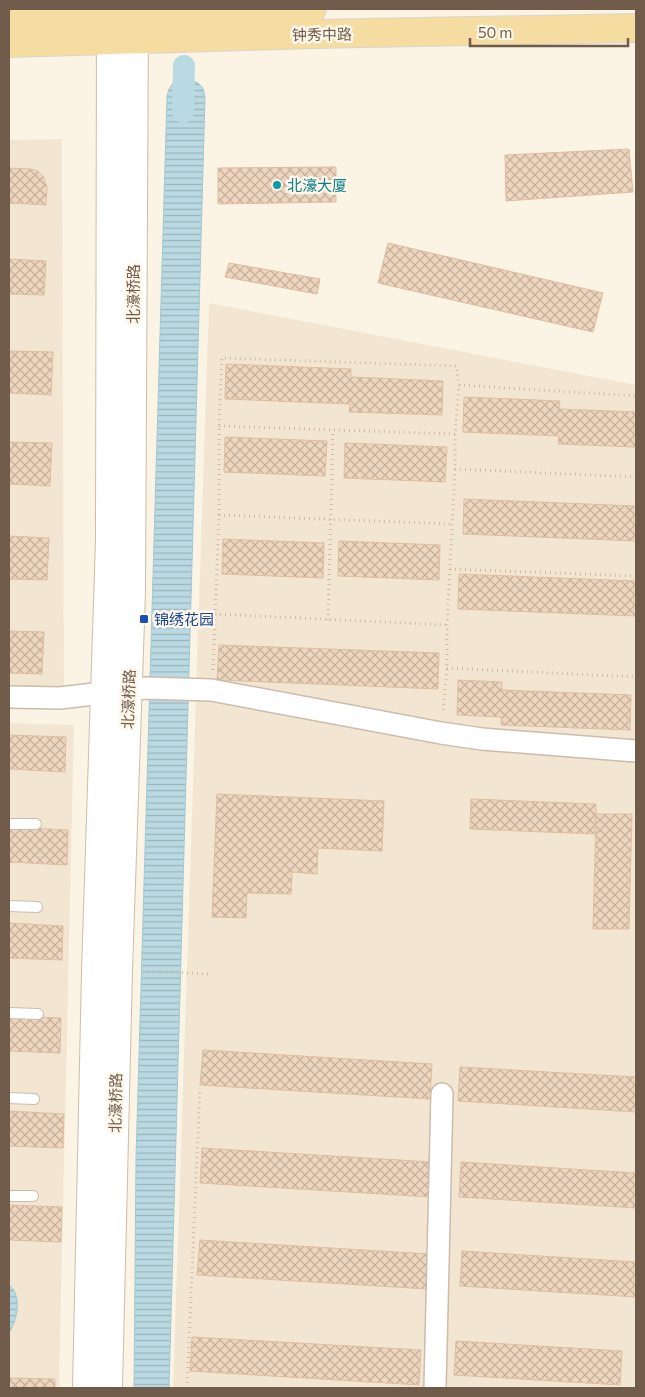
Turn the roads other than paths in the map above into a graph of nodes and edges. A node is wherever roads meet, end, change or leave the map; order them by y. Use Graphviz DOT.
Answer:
graph roads {
  1 [pos="312,9"];
  2 [pos="9,19"];
  3 [pos="123,21"];
  4 [pos="636,28"];
  5 [pos="9,43"];
  6 [pos="126,690"];
  7 [pos="9,697"];
  8 [pos="636,750"];
  9 [pos="9,824"];
  10 [pos="36,824"];
  11 [pos="9,906"];
  12 [pos="37,907"];
  13 [pos="9,1013"];
  14 [pos="38,1014"];
  15 [pos="442,1094"];
  16 [pos="9,1098"];
  17 [pos="34,1099"];
  18 [pos="9,1196"];
  19 [pos="33,1196"];
  20 [pos="87,1388"];
  21 [pos="108,1388"];
  22 [pos="435,1388"];
  1 -- 3 [label="main road, 钟秀中路"];
  2 -- 3 [label="main road, 钟秀中路"];
  3 -- 4 [label="main road, 钟秀中路"];
  3 -- 5 [label="main road, 钟秀中路"];
  3 -- 6 [label="main road, 北濠桥路"];
  6 -- 7 [label="street"];
  6 -- 8 [label="street"];
  6 -- 20 [label="main road, 北濠桥路"];
  6 -- 21 [label="main road, 北濠桥路"];
  9 -- 10 [label="lane"];
  11 -- 12 [label="lane"];
  13 -- 14 [label="lane"];
  15 -- 22 [label="street"];
  16 -- 17 [label="lane"];
  18 -- 19 [label="lane"];
}
